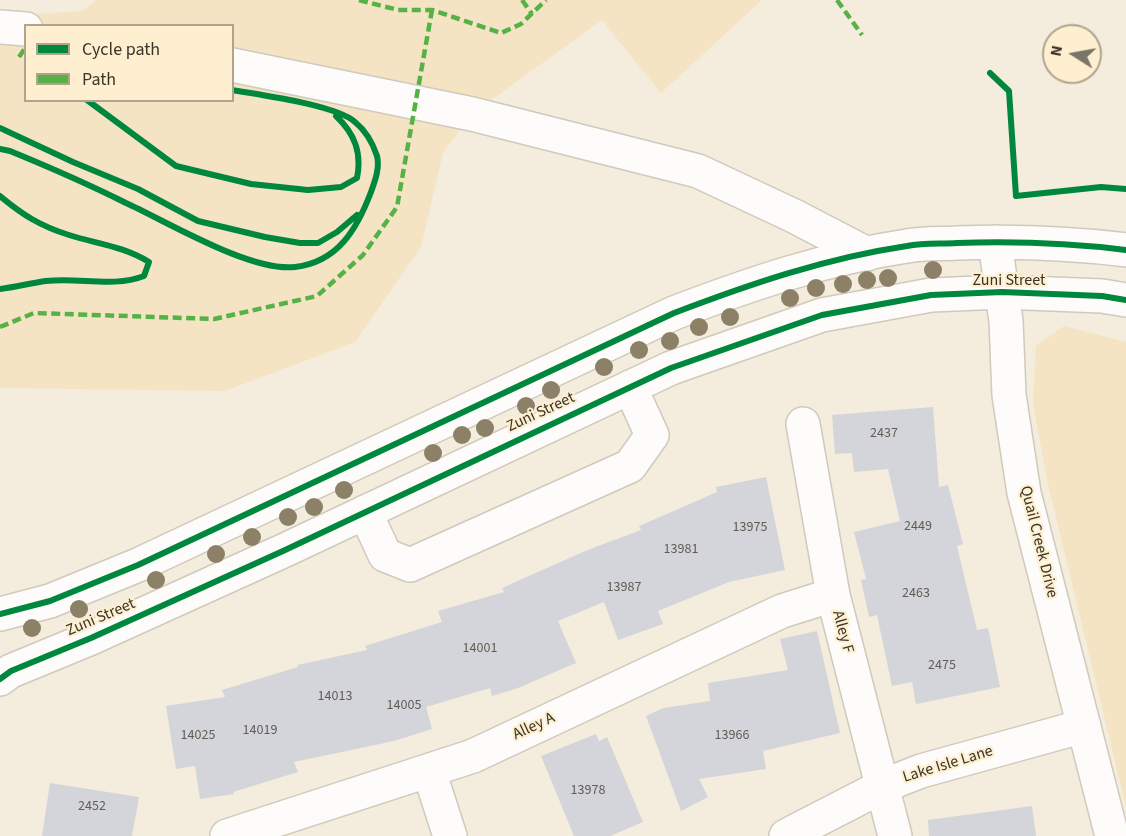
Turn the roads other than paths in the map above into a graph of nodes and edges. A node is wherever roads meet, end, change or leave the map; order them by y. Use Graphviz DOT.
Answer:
graph roads {
  1 [pos="0,27"];
  2 [pos="24,29"];
  3 [pos="234,65"];
  4 [pos="995,242"];
  5 [pos="1126,250"];
  6 [pos="867,254"];
  7 [pos="1002,292"];
  8 [pos="1126,300"];
  9 [pos="630,387"];
  10 [pos="803,424"];
  11 [pos="365,512"];
  12 [pos="833,595"];
  13 [pos="0,614"];
  14 [pos="0,679"];
  15 [pos="1084,726"];
  16 [pos="429,771"];
  17 [pos="883,786"];
  18 [pos="227,836"];
  19 [pos="450,836"];
  20 [pos="786,836"];
  21 [pos="895,836"];
  22 [pos="1112,836"];
  1 -- 2 [label="main road"];
  3 -- 6 [label="main road"];
  4 -- 5 [label="main road, Zuni Street"];
  4 -- 6 [label="main road, Zuni Street"];
  4 -- 7 [label="main road, Quail Creek Drive"];
  6 -- 13 [label="main road, Zuni Street"];
  7 -- 8 [label="main road, Zuni Street"];
  7 -- 9 [label="main road, Zuni Street"];
  7 -- 15 [label="main road, Quail Creek Drive"];
  9 -- 11 [label="main road, Zuni Street"];
  9 -- 11 [label="main road"];
  10 -- 12 [label="main road, Alley F"];
  11 -- 14 [label="main road, Zuni Street"];
  12 -- 16 [label="main road, Alley A"];
  12 -- 17 [label="main road, Alley F"];
  15 -- 17 [label="main road, Lake Isle Lane"];
  15 -- 22 [label="main road, Quail Creek Drive"];
  16 -- 18 [label="main road, Alley A"];
  16 -- 19 [label="main road"];
  17 -- 20 [label="main road, Lake Isle Lane"];
  17 -- 21 [label="main road, Alley F"];
}
